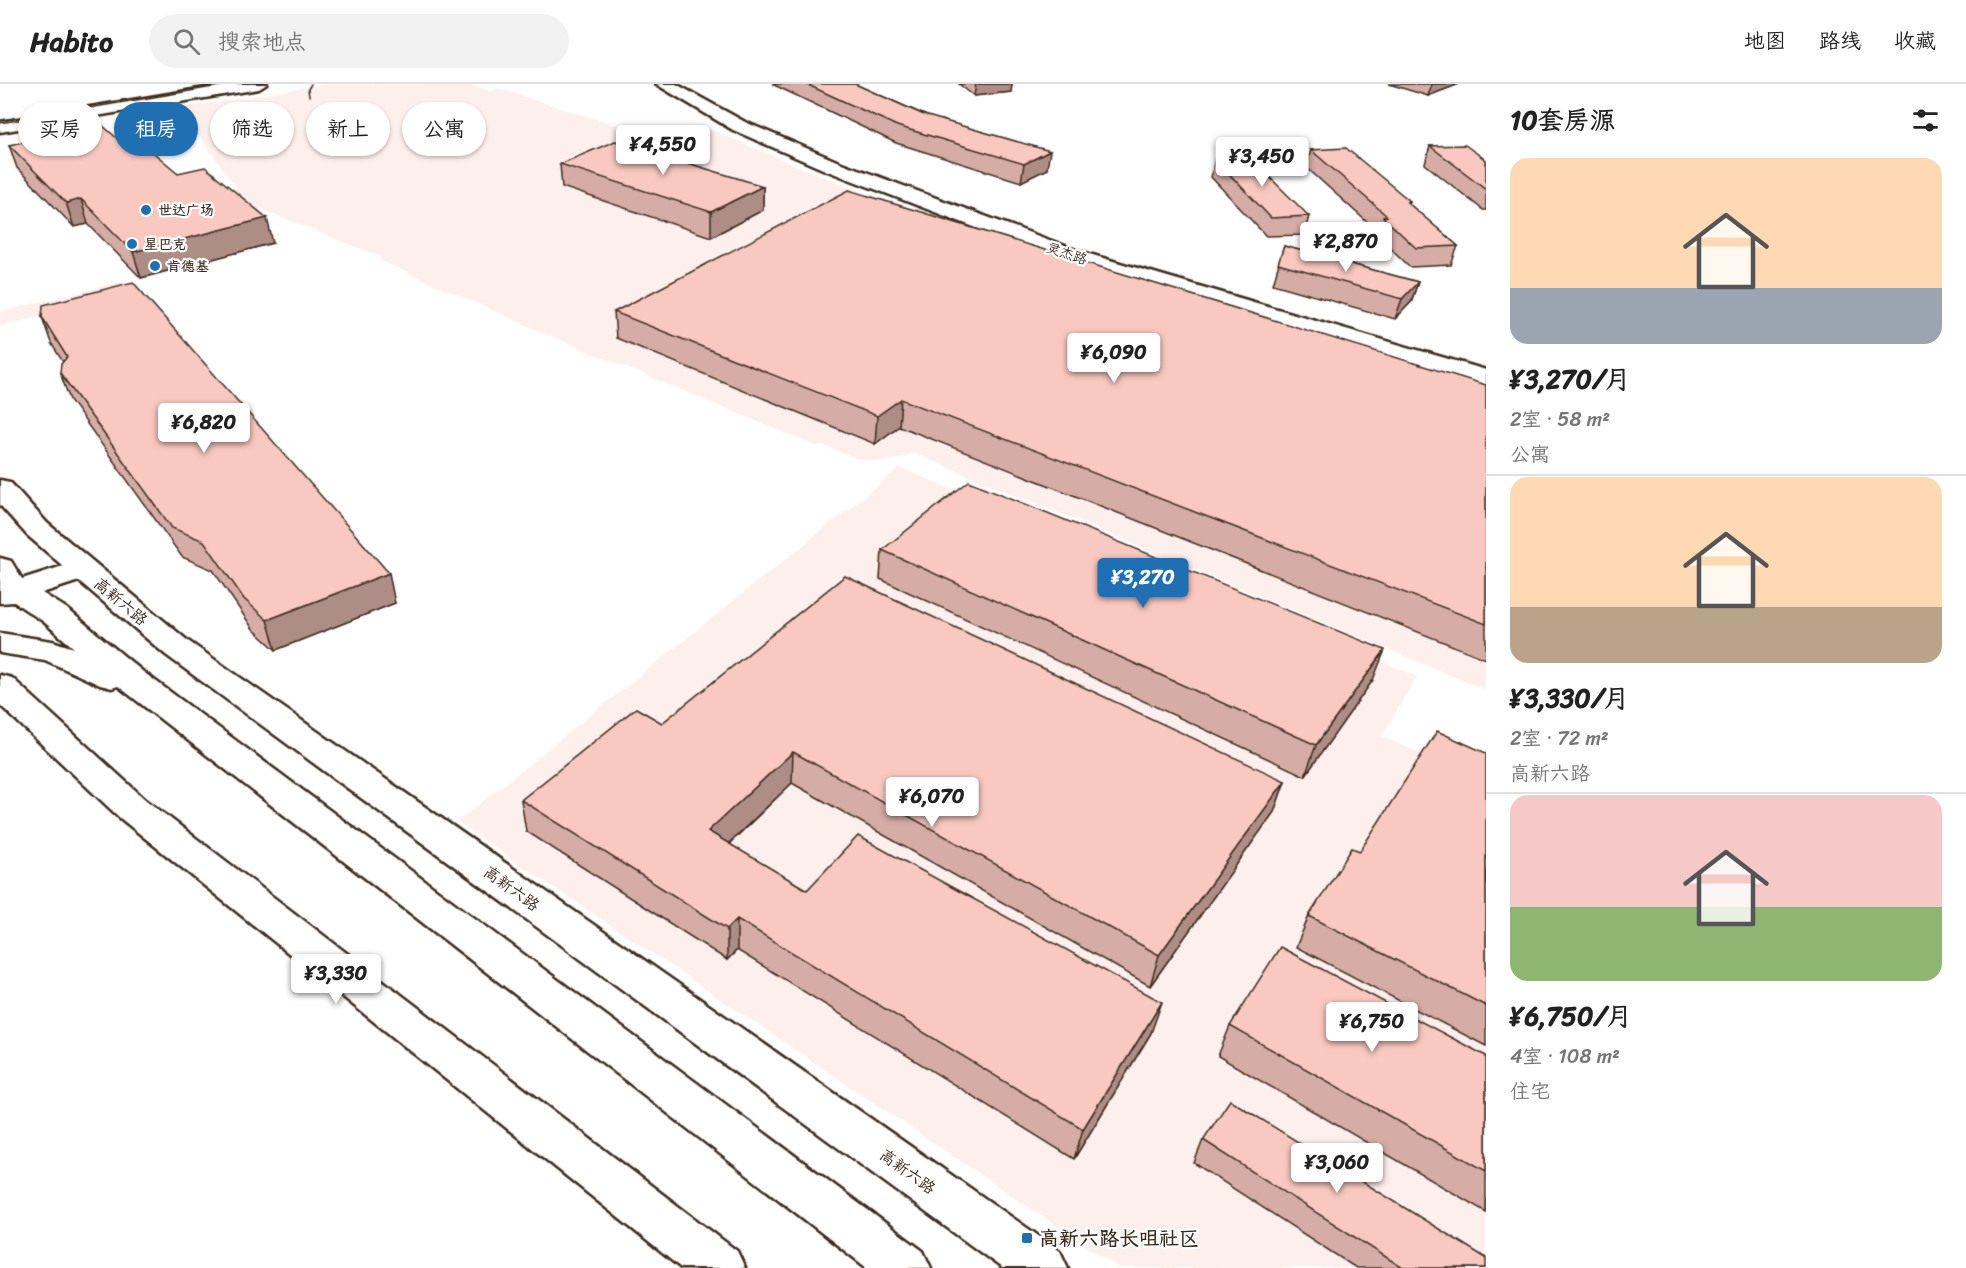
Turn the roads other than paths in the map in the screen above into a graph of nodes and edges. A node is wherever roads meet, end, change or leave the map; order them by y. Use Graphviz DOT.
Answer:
graph roads {
  1 [pos="186,84"];
  2 [pos="259,84"];
  3 [pos="664,84"];
  4 [pos="0,115"];
  5 [pos="0,127"];
  6 [pos="1486,378"];
  7 [pos="0,488"];
  8 [pos="78,565"];
  9 [pos="5,585"];
  10 [pos="0,643"];
  11 [pos="0,686"];
  12 [pos="149,693"];
  13 [pos="720,1268"];
  14 [pos="906,1268"];
  15 [pos="1043,1268"];
  1 -- 4 [label="main road"];
  2 -- 5 [label="main road"];
  3 -- 6 [label="main road, 灵杰路"];
  7 -- 8 [label="main road, 高新六路"];
  8 -- 9 [label="main road"];
  8 -- 15 [label="main road, 高新六路"];
  9 -- 12 [label="main road"];
  10 -- 12 [label="main road"];
  11 -- 13 [label="main road"];
  12 -- 14 [label="main road"];
}
